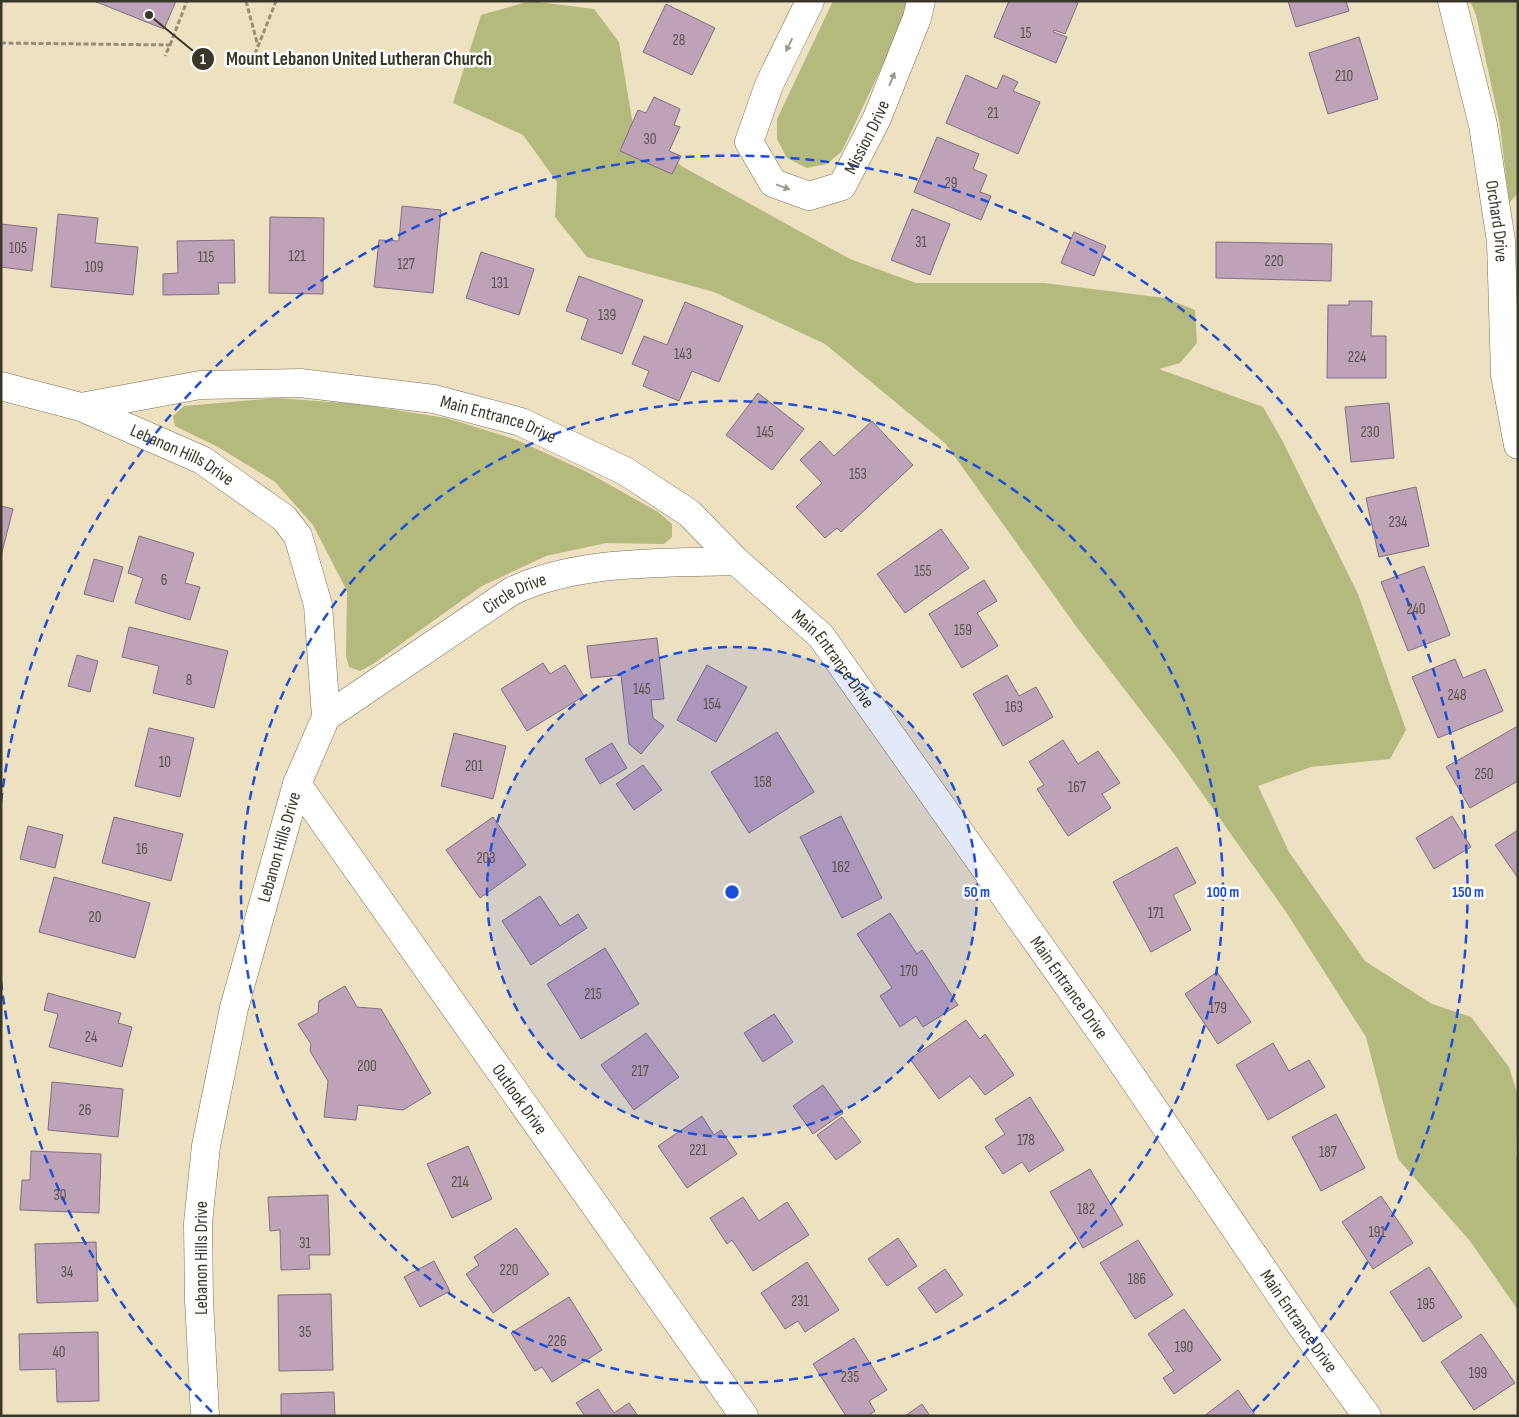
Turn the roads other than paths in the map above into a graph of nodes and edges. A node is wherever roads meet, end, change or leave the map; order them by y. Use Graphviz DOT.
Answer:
graph roads {
  1 [pos="810,1"];
  2 [pos="921,1"];
  3 [pos="1452,1"];
  4 [pos="1509,232"];
  5 [pos="1,386"];
  6 [pos="81,406"];
  7 [pos="1518,445"];
  8 [pos="736,561"];
  9 [pos="326,717"];
  10 [pos="297,784"];
  11 [pos="205,1416"];
  12 [pos="744,1416"];
  13 [pos="1367,1416"];
  1 -- 2 [label="street, Mission Drive, one-way"];
  3 -- 4 [label="street, Orchard Drive"];
  4 -- 7 [label="street, Orchard Drive"];
  5 -- 6 [label="street, Main Entrance Drive"];
  6 -- 8 [label="street, Main Entrance Drive"];
  6 -- 9 [label="street, Lebanon Hills Drive"];
  8 -- 9 [label="street, Circle Drive"];
  8 -- 13 [label="street, Main Entrance Drive"];
  9 -- 10 [label="street, Lebanon Hills Drive"];
  10 -- 11 [label="street, Lebanon Hills Drive"];
  10 -- 12 [label="street, Outlook Drive"];
}
